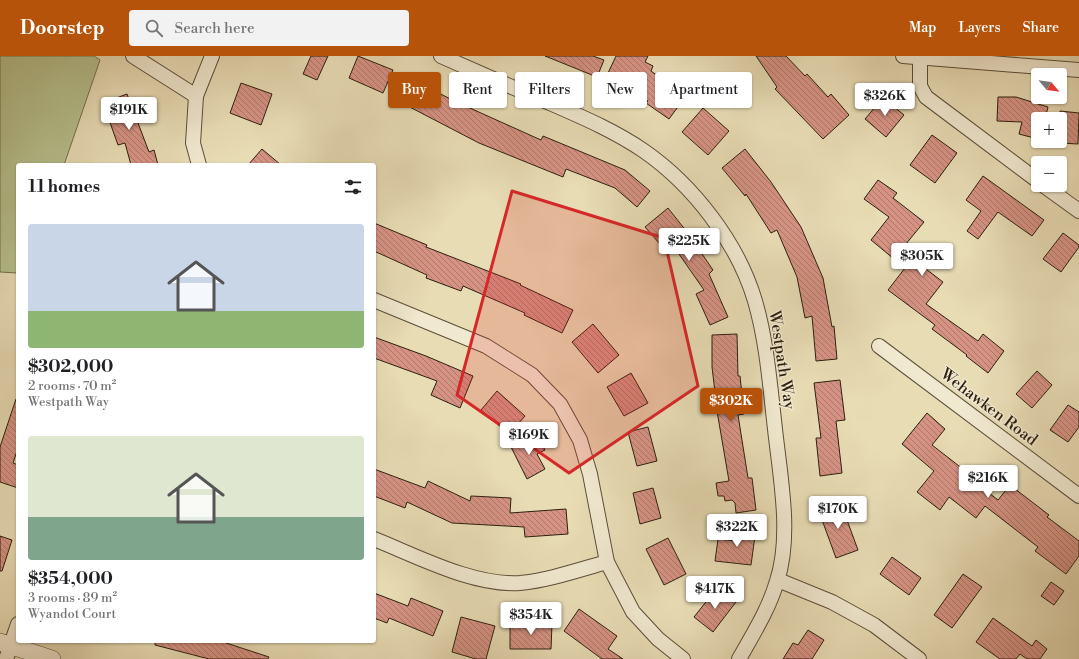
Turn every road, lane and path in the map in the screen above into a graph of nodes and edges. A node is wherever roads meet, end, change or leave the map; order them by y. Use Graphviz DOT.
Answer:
graph roads {
  1 [pos="133,56"];
  2 [pos="212,56"];
  3 [pos="441,56"];
  4 [pos="903,56"];
  5 [pos="920,58"];
  6 [pos="1079,70"];
  7 [pos="196,96"];
  8 [pos="198,163"];
  9 [pos="1031,176"];
  10 [pos="1053,192"];
  11 [pos="1079,211"];
  12 [pos="376,301"];
  13 [pos="879,346"];
  14 [pos="1079,496"];
  15 [pos="376,540"];
  16 [pos="606,562"];
  17 [pos="778,580"];
  18 [pos="16,628"];
  19 [pos="6,649"];
  20 [pos="52,659"];
  21 [pos="683,659"];
  22 [pos="739,659"];
  23 [pos="919,659"];
  1 -- 7 [label="street"];
  2 -- 7 [label="street"];
  3 -- 17 [label="street, Westpath Way"];
  4 -- 5 [label="street"];
  5 -- 6 [label="street"];
  5 -- 9 [label="street"];
  7 -- 8 [label="street"];
  10 -- 11 [label="street"];
  12 -- 16 [label="street"];
  13 -- 14 [label="street, Wehawken Road"];
  15 -- 16 [label="street"];
  16 -- 21 [label="street"];
  17 -- 22 [label="street, Westpath Way"];
  17 -- 23 [label="street"];
  18 -- 19 [label="street"];
  19 -- 20 [label="street"];
}
